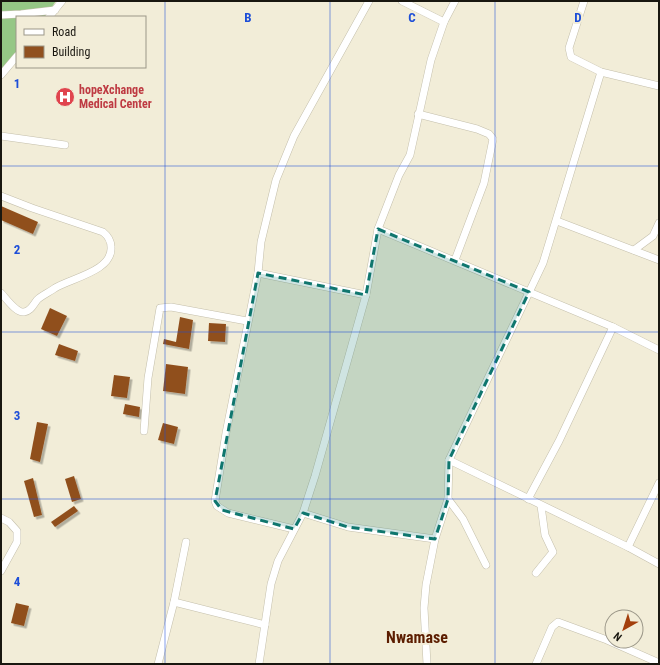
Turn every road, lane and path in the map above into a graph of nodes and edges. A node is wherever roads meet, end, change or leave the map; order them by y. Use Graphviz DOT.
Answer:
graph roads {
  1 [pos="62,1"];
  2 [pos="369,1"];
  3 [pos="402,1"];
  4 [pos="455,1"];
  5 [pos="584,1"];
  6 [pos="55,10"];
  7 [pos="1,15"];
  8 [pos="50,16"];
  9 [pos="444,22"];
  10 [pos="16,57"];
  11 [pos="601,72"];
  12 [pos="1,75"];
  13 [pos="659,86"];
  14 [pos="418,114"];
  15 [pos="1,136"];
  16 [pos="65,146"];
  17 [pos="1,196"];
  18 [pos="557,221"];
  19 [pos="659,224"];
  20 [pos="378,229"];
  21 [pos="634,250"];
  22 [pos="455,260"];
  23 [pos="659,260"];
  24 [pos="258,273"];
  25 [pos="529,292"];
  26 [pos="1,293"];
  27 [pos="366,295"];
  28 [pos="247,321"];
  29 [pos="613,327"];
  30 [pos="659,350"];
  31 [pos="144,431"];
  32 [pos="449,460"];
  33 [pos="659,483"];
  34 [pos="657,493"];
  35 [pos="448,499"];
  36 [pos="528,499"];
  37 [pos="541,506"];
  38 [pos="303,513"];
  39 [pos="1,518"];
  40 [pos="294,530"];
  41 [pos="435,539"];
  42 [pos="186,542"];
  43 [pos="628,547"];
  44 [pos="659,564"];
  45 [pos="486,565"];
  46 [pos="1,571"];
  47 [pos="536,573"];
  48 [pos="174,602"];
  49 [pos="265,625"];
  50 [pos="659,663"];
  51 [pos="158,664"];
  52 [pos="259,664"];
  53 [pos="428,664"];
  54 [pos="536,664"];
  1 -- 6 [label="street"];
  2 -- 24 [label="street"];
  3 -- 9 [label="street"];
  4 -- 9 [label="street"];
  5 -- 11 [label="street"];
  6 -- 7 [label="street"];
  6 -- 8 [label="street"];
  9 -- 14 [label="street"];
  10 -- 12 [label="street"];
  11 -- 13 [label="street"];
  11 -- 18 [label="street"];
  14 -- 20 [label="street"];
  14 -- 22 [label="street"];
  15 -- 16 [label="street"];
  17 -- 26 [label="street"];
  18 -- 21 [label="street"];
  18 -- 25 [label="street"];
  19 -- 21 [label="street"];
  20 -- 22 [label="street"];
  20 -- 27 [label="street"];
  21 -- 23 [label="street"];
  22 -- 25 [label="street"];
  24 -- 27 [label="street"];
  24 -- 28 [label="street"];
  25 -- 29 [label="street"];
  25 -- 32 [label="street"];
  27 -- 38 [label="street"];
  28 -- 31 [label="street"];
  28 -- 40 [label="street"];
  29 -- 30 [label="street"];
  29 -- 36 [label="street"];
  32 -- 35 [label="street"];
  32 -- 36 [label="street"];
  33 -- 34 [label="street"];
  34 -- 43 [label="street"];
  35 -- 41 [label="street"];
  35 -- 45 [label="street"];
  36 -- 37 [label="street"];
  37 -- 43 [label="street"];
  37 -- 47 [label="street"];
  38 -- 40 [label="street"];
  38 -- 41 [label="street"];
  39 -- 46 [label="street"];
  40 -- 49 [label="street"];
  41 -- 53 [label="street"];
  42 -- 48 [label="street"];
  43 -- 44 [label="street"];
  48 -- 49 [label="street"];
  48 -- 51 [label="street"];
  49 -- 52 [label="street"];
  50 -- 54 [label="street"];
}
